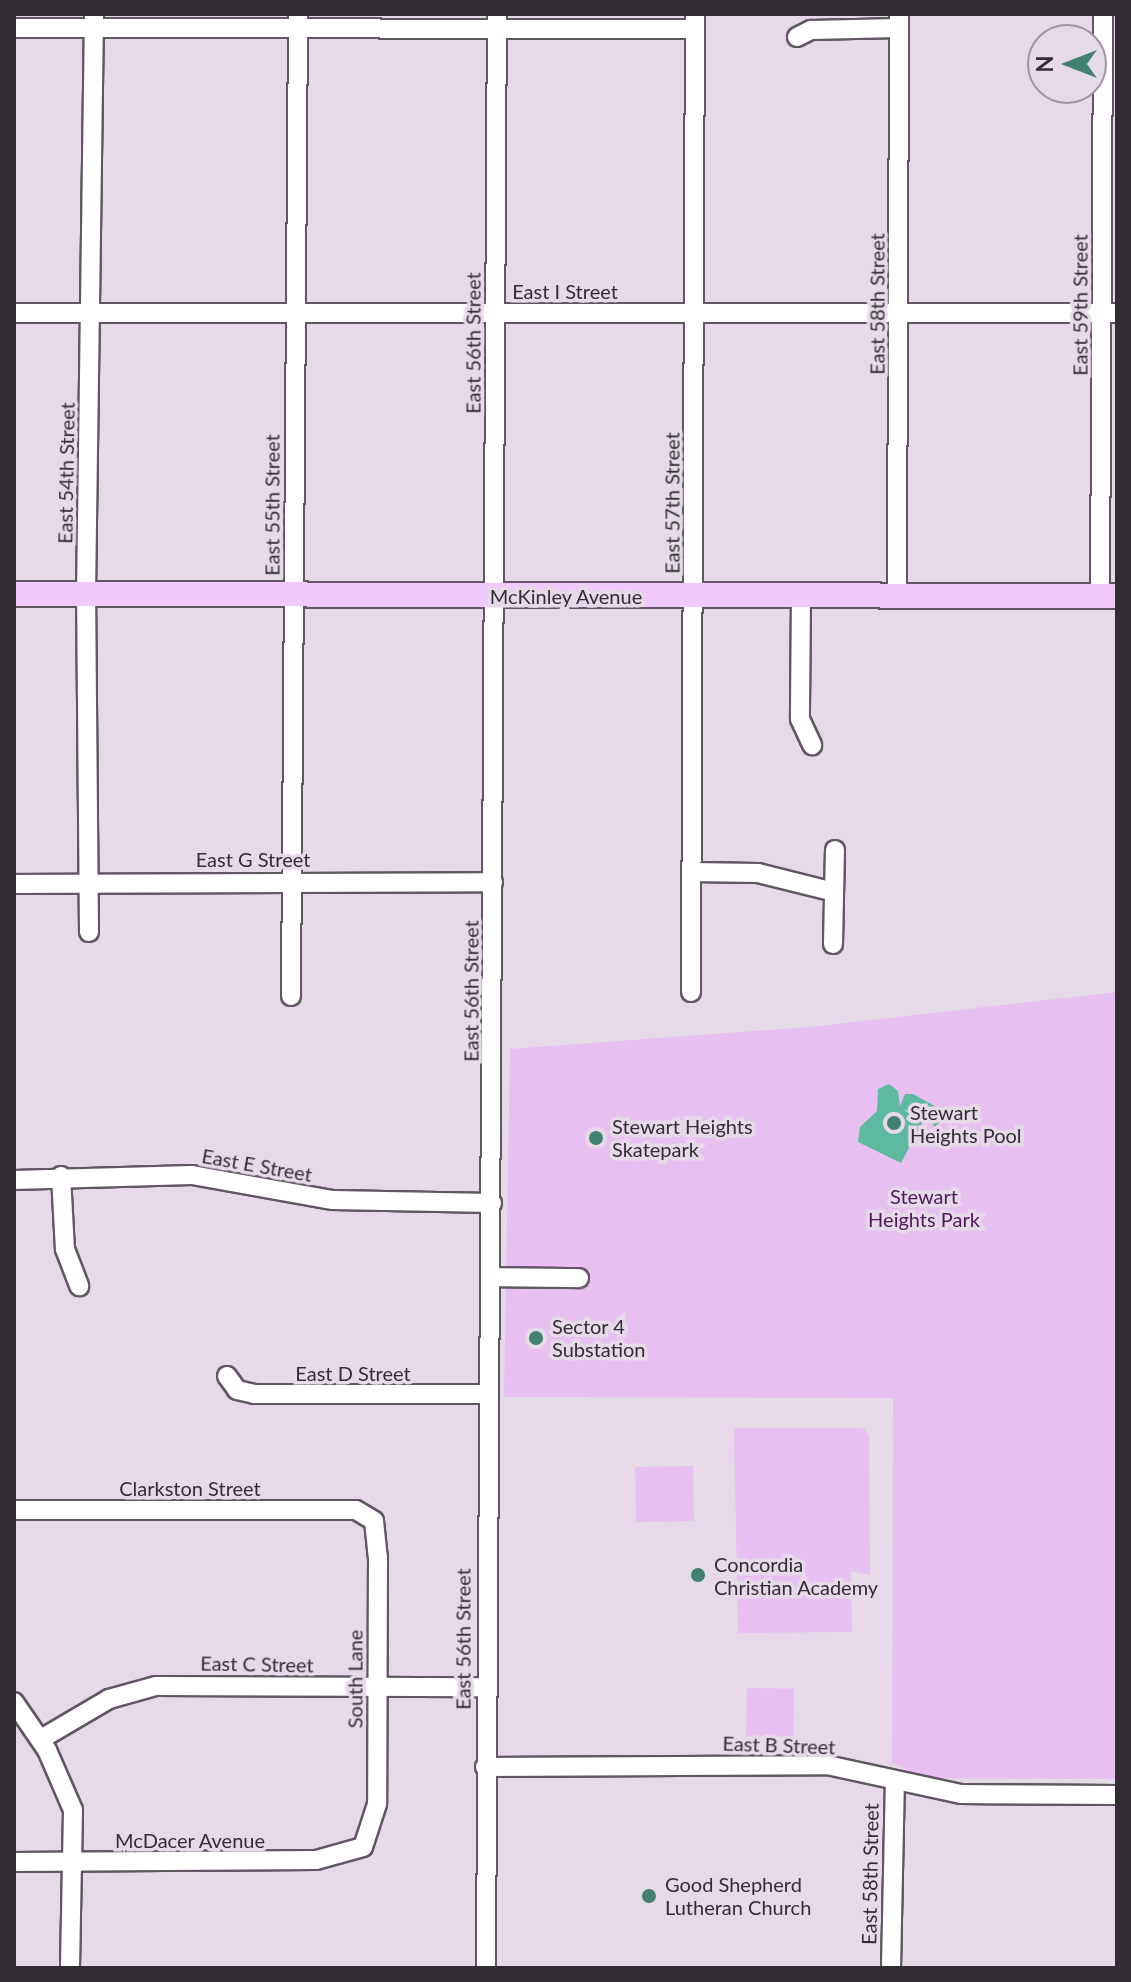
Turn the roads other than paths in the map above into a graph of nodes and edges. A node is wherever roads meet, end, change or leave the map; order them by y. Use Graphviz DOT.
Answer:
graph roads {
  1 [pos="94,21"];
  2 [pos="298,21"];
  3 [pos="899,21"];
  4 [pos="1108,21"];
  5 [pos="497,22"];
  6 [pos="695,22"];
  7 [pos="14,28"];
  8 [pos="797,37"];
  9 [pos="294,312"];
  10 [pos="694,312"];
  11 [pos="899,312"];
  12 [pos="14,313"];
  13 [pos="495,313"];
  14 [pos="1110,313"];
  15 [pos="90,314"];
  16 [pos="14,594"];
  17 [pos="86,595"];
  18 [pos="294,595"];
  19 [pos="801,595"];
  20 [pos="897,595"];
  21 [pos="494,596"];
  22 [pos="694,596"];
  23 [pos="1108,596"];
  24 [pos="812,745"];
  25 [pos="835,850"];
  26 [pos="692,872"];
  27 [pos="291,881"];
  28 [pos="89,882"];
  29 [pos="493,882"];
  30 [pos="14,884"];
  31 [pos="834,892"];
  32 [pos="89,932"];
  33 [pos="833,944"];
  34 [pos="691,992"];
  35 [pos="291,996"];
  36 [pos="61,1176"];
  37 [pos="14,1180"];
  38 [pos="492,1203"];
  39 [pos="491,1277"];
  40 [pos="579,1278"];
  41 [pos="79,1286"];
  42 [pos="227,1376"];
  43 [pos="488,1394"];
  44 [pos="14,1510"];
  45 [pos="366,1513"];
  46 [pos="378,1687"];
  47 [pos="485,1687"];
  48 [pos="14,1702"];
  49 [pos="41,1739"];
  50 [pos="485,1767"];
  51 [pos="895,1782"];
  52 [pos="1117,1795"];
  53 [pos="363,1847"];
  54 [pos="14,1862"];
  55 [pos="68,1863"];
  56 [pos="70,1968"];
  57 [pos="486,1968"];
  58 [pos="891,1968"];
  1 -- 2 [label="street"];
  1 -- 7 [label="street"];
  1 -- 15 [label="street, East 54th Street"];
  2 -- 5 [label="street"];
  2 -- 9 [label="street, East 55th Street"];
  3 -- 8 [label="street"];
  3 -- 11 [label="street, East 58th Street"];
  4 -- 14 [label="street, East 59th Street"];
  5 -- 6 [label="street"];
  5 -- 13 [label="street, East 56th Street"];
  6 -- 10 [label="street, East 57th Street"];
  9 -- 13 [label="street, East I Street"];
  9 -- 15 [label="street, East I Street"];
  9 -- 18 [label="street, East 55th Street"];
  10 -- 11 [label="street, East I Street"];
  10 -- 13 [label="street, East I Street"];
  10 -- 22 [label="street, East 57th Street"];
  11 -- 14 [label="street, East I Street"];
  11 -- 20 [label="street, East 58th Street"];
  12 -- 15 [label="street, East I Street"];
  13 -- 21 [label="street, East 56th Street"];
  14 -- 23 [label="street, East 59th Street"];
  15 -- 17 [label="street, East 54th Street"];
  16 -- 17 [label="main road, McKinley Avenue"];
  17 -- 18 [label="main road, McKinley Avenue"];
  17 -- 28 [label="street, East 54th Street"];
  18 -- 21 [label="main road, McKinley Avenue"];
  18 -- 27 [label="street, East 55th Street"];
  19 -- 20 [label="main road, McKinley Avenue"];
  19 -- 22 [label="main road, McKinley Avenue"];
  19 -- 24 [label="street"];
  20 -- 23 [label="main road, McKinley Avenue"];
  21 -- 22 [label="main road, McKinley Avenue"];
  21 -- 29 [label="street, East 56th Street"];
  22 -- 26 [label="street, East 57th Street"];
  25 -- 31 [label="street"];
  26 -- 31 [label="street"];
  26 -- 34 [label="street, East 57th Street"];
  27 -- 28 [label="street, East G Street"];
  27 -- 29 [label="street, East G Street"];
  27 -- 35 [label="street, East 55th Street"];
  28 -- 30 [label="street, East G Street"];
  28 -- 32 [label="street, East 54th Street"];
  29 -- 38 [label="street, East 56th Street"];
  31 -- 33 [label="street"];
  36 -- 37 [label="street, East E Street"];
  36 -- 38 [label="street, East E Street"];
  36 -- 41 [label="street"];
  38 -- 39 [label="street, East 56th Street"];
  39 -- 40 [label="street"];
  39 -- 43 [label="street, East 56th Street"];
  42 -- 43 [label="street, East D Street"];
  43 -- 47 [label="street, East 56th Street"];
  44 -- 45 [label="street, Clarkston Street"];
  45 -- 46 [label="street, South Lane"];
  46 -- 47 [label="street, East C Street"];
  46 -- 49 [label="street, East C Street"];
  46 -- 53 [label="street, South Lane"];
  47 -- 50 [label="street, East 56th Street"];
  48 -- 49 [label="street"];
  49 -- 55 [label="street"];
  50 -- 51 [label="street, East B Street"];
  50 -- 57 [label="street, East 56th Street"];
  51 -- 52 [label="street, East B Street"];
  51 -- 58 [label="street, East 58th Street"];
  53 -- 55 [label="street, McDacer Avenue"];
  54 -- 55 [label="street, McDacer Avenue"];
  55 -- 56 [label="street"];
}
